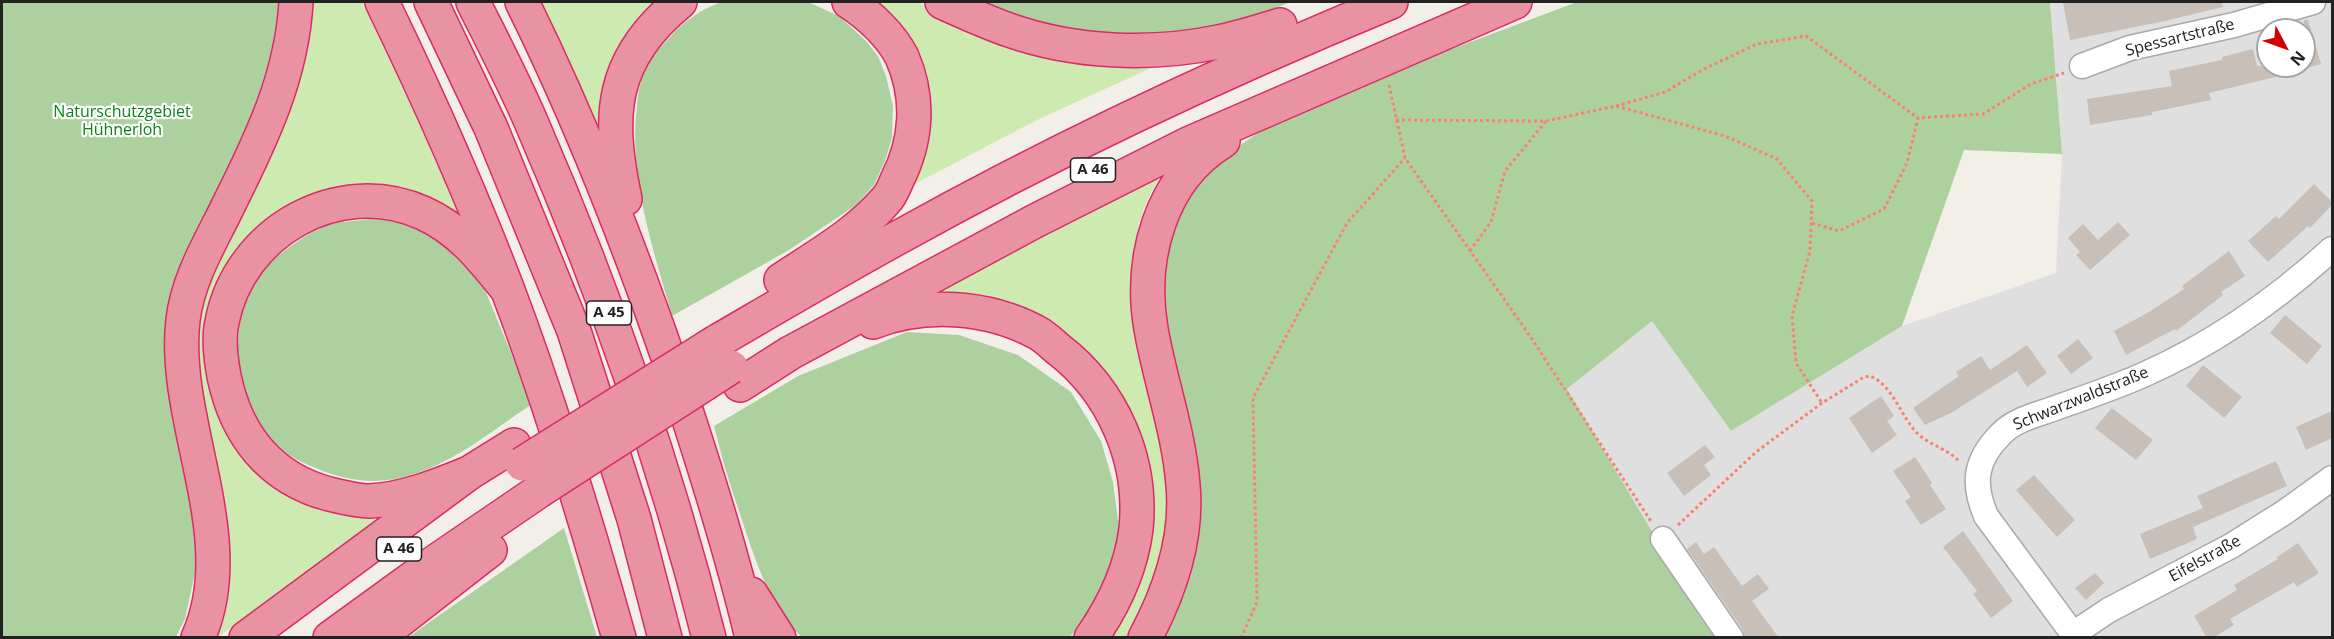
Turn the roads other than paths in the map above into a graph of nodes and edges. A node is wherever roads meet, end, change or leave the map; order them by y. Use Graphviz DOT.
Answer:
graph roads {
  1 [pos="296,2"];
  2 [pos="382,2"];
  3 [pos="432,2"];
  4 [pos="473,2"];
  5 [pos="522,2"];
  6 [pos="680,2"];
  7 [pos="849,2"];
  8 [pos="942,2"];
  9 [pos="1334,2"];
  10 [pos="1391,2"];
  11 [pos="1468,2"];
  12 [pos="1515,2"];
  13 [pos="2313,2"];
  14 [pos="1280,25"];
  15 [pos="2082,66"];
  16 [pos="1349,73"];
  17 [pos="2332,249"];
  18 [pos="781,280"];
  19 [pos="644,285"];
  20 [pos="506,288"];
  21 [pos="790,353"];
  22 [pos="724,354"];
  23 [pos="518,454"];
  24 [pos="469,472"];
  25 [pos="2332,478"];
  26 [pos="545,499"];
  27 [pos="1664,539"];
  28 [pos="490,550"];
  29 [pos="734,564"];
  30 [pos="2075,636"];
  31 [pos="198,638"];
  32 [pos="246,638"];
  33 [pos="279,638"];
  34 [pos="330,638"];
  35 [pos="367,638"];
  36 [pos="377,638"];
  37 [pos="619,638"];
  38 [pos="665,638"];
  39 [pos="709,638"];
  40 [pos="752,638"];
  41 [pos="779,638"];
  42 [pos="1091,638"];
  43 [pos="1145,638"];
  44 [pos="1731,638"];
  1 -- 31 [label="highway"];
  2 -- 20 [label="highway"];
  3 -- 38 [label="highway, A 45"];
  4 -- 39 [label="highway, A 45"];
  5 -- 19 [label="highway"];
  6 -- 19 [label="highway"];
  7 -- 18 [label="highway"];
  8 -- 14 [label="highway"];
  9 -- 14 [label="highway"];
  10 -- 22 [label="highway, A 46"];
  11 -- 22 [label="highway, A 46"];
  12 -- 16 [label="highway"];
  13 -- 15 [label="street, Spessartstraße"];
  14 -- 18 [label="highway"];
  16 -- 21 [label="highway"];
  16 -- 43 [label="highway"];
  17 -- 30 [label="street, Schwarzwaldstraße"];
  18 -- 22 [label="highway"];
  19 -- 29 [label="highway"];
  20 -- 24 [label="highway"];
  20 -- 37 [label="highway"];
  21 -- 22 [label="highway"];
  21 -- 42 [label="highway"];
  22 -- 23 [label="highway, A 46, bridge"];
  22 -- 26 [label="highway, A 46, bridge"];
  23 -- 24 [label="highway"];
  23 -- 33 [label="highway, A 46"];
  24 -- 32 [label="highway"];
  25 -- 30 [label="street, Eifelstraße"];
  26 -- 28 [label="highway"];
  26 -- 34 [label="highway, A 46"];
  27 -- 44 [label="street"];
  28 -- 35 [label="highway"];
  28 -- 36 [label="highway"];
  29 -- 40 [label="highway"];
  29 -- 41 [label="highway"];
}
